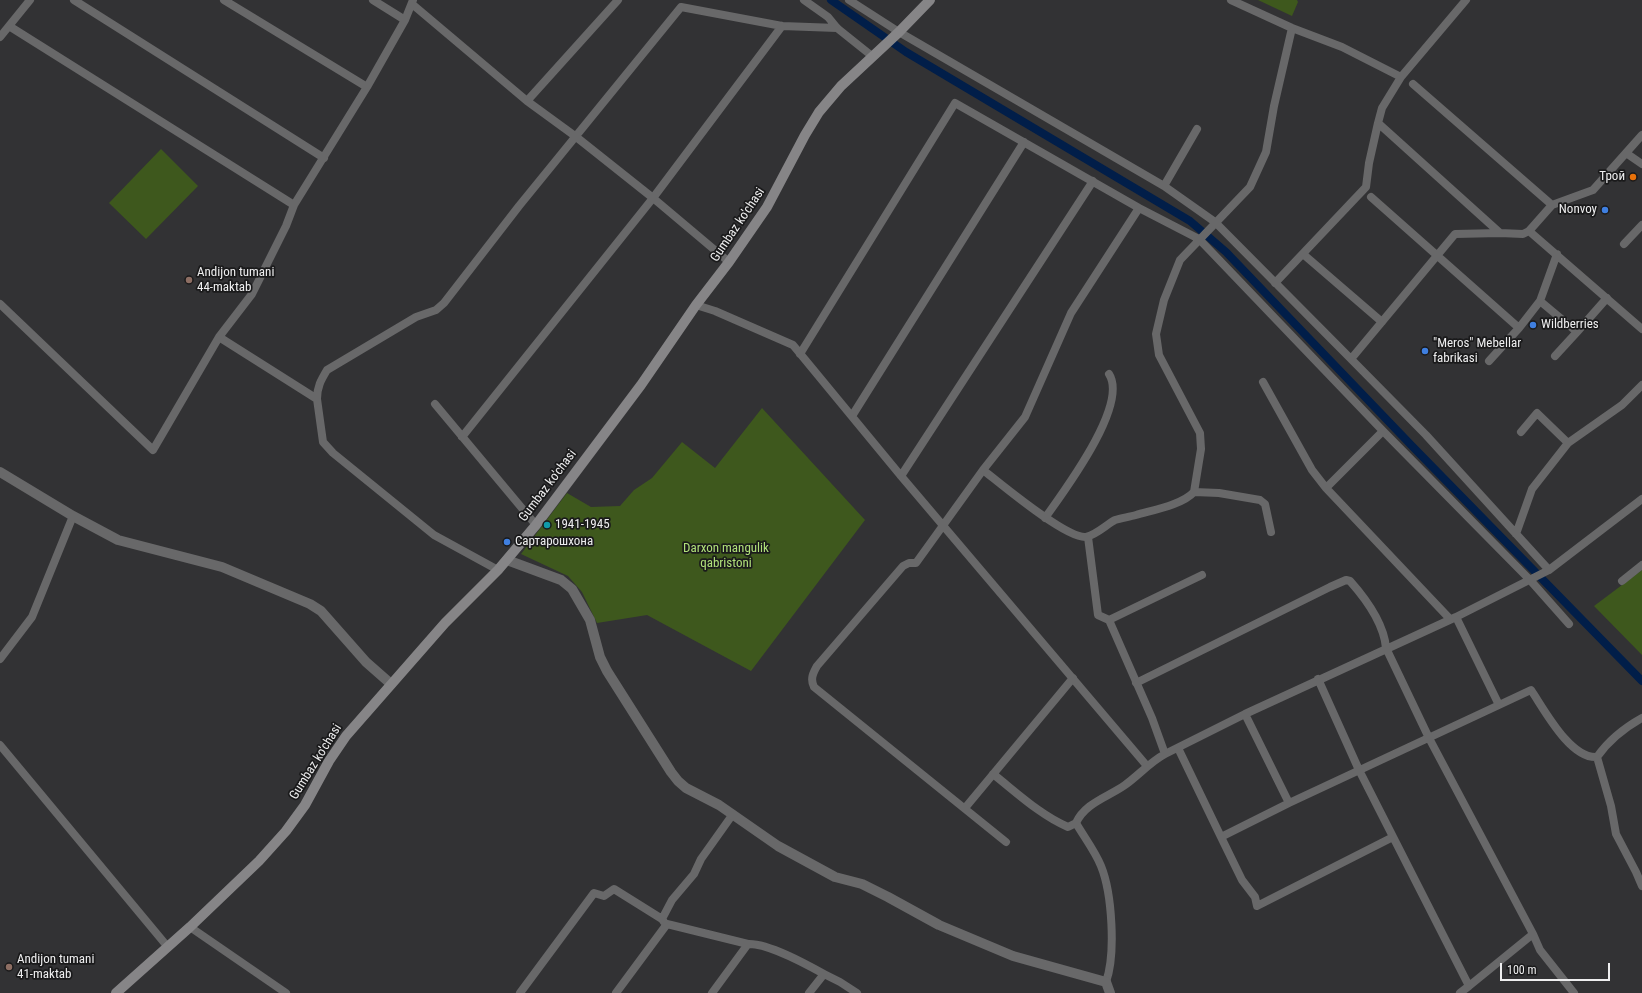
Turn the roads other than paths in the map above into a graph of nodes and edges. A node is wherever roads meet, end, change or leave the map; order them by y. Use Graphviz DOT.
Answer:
graph roads {
  1 [pos="30,0"];
  2 [pos="74,0"];
  3 [pos="224,0"];
  4 [pos="373,0"];
  5 [pos="618,0"];
  6 [pos="804,0"];
  7 [pos="849,0"];
  8 [pos="930,0"];
  9 [pos="1231,0"];
  10 [pos="1466,0"];
  11 [pos="412,2"];
  12 [pos="405,20"];
  13 [pos="9,26"];
  14 [pos="782,26"];
  15 [pos="836,28"];
  16 [pos="1292,28"];
  17 [pos="898,32"];
  18 [pos="0,37"];
  19 [pos="872,56"];
  20 [pos="1401,77"];
  21 [pos="1413,84"];
  22 [pos="367,87"];
  23 [pos="527,101"];
  24 [pos="1378,123"];
  25 [pos="1197,130"];
  26 [pos="1642,135"];
  27 [pos="575,136"];
  28 [pos="1024,142"];
  29 [pos="1626,153"];
  30 [pos="324,158"];
  31 [pos="1642,164"];
  32 [pos="1093,181"];
  33 [pos="1164,186"];
  34 [pos="653,198"];
  35 [pos="1372,198"];
  36 [pos="1552,205"];
  37 [pos="294,206"];
  38 [pos="1139,208"];
  39 [pos="1214,224"];
  40 [pos="1642,225"];
  41 [pos="1529,231"];
  42 [pos="1500,233"];
  43 [pos="1201,237"];
  44 [pos="1624,244"];
  45 [pos="1303,254"];
  46 [pos="1557,254"];
  47 [pos="1437,256"];
  48 [pos="729,262"];
  49 [pos="1275,283"];
  50 [pos="1607,298"];
  51 [pos="1540,301"];
  52 [pos="0,304"];
  53 [pos="696,305"];
  54 [pos="1382,322"];
  55 [pos="1519,328"];
  56 [pos="1642,329"];
  57 [pos="1577,332"];
  58 [pos="219,337"];
  59 [pos="800,354"];
  60 [pos="1555,356"];
  61 [pos="1351,359"];
  62 [pos="1488,361"];
  63 [pos="1109,374"];
  64 [pos="1263,382"];
  65 [pos="1642,385"];
  66 [pos="317,399"];
  67 [pos="435,404"];
  68 [pos="852,416"];
  69 [pos="1383,430"];
  70 [pos="1521,432"];
  71 [pos="462,437"];
  72 [pos="1568,443"];
  73 [pos="982,470"];
  74 [pos="0,472"];
  75 [pos="901,476"];
  76 [pos="1326,488"];
  77 [pos="1194,492"];
  78 [pos="1642,499"];
  79 [pos="73,516"];
  80 [pos="1045,518"];
  81 [pos="536,525"];
  82 [pos="942,525"];
  83 [pos="1271,532"];
  84 [pos="1516,534"];
  85 [pos="1088,537"];
  86 [pos="507,560"];
  87 [pos="1642,565"];
  88 [pos="498,570"];
  89 [pos="1549,570"];
  90 [pos="1202,575"];
  91 [pos="1530,580"];
  92 [pos="1622,581"];
  93 [pos="1453,618"];
  94 [pos="1109,620"];
  95 [pos="1569,624"];
  96 [pos="1386,648"];
  97 [pos="0,659"];
  98 [pos="1073,678"];
  99 [pos="1318,679"];
  100 [pos="1136,682"];
  101 [pos="391,684"];
  102 [pos="1498,705"];
  103 [pos="1245,714"];
  104 [pos="1642,718"];
  105 [pos="1429,738"];
  106 [pos="0,745"];
  107 [pos="1178,748"];
  108 [pos="1165,754"];
  109 [pos="1597,757"];
  110 [pos="1147,766"];
  111 [pos="1359,770"];
  112 [pos="993,774"];
  113 [pos="1289,803"];
  114 [pos="965,808"];
  115 [pos="733,814"];
  116 [pos="1076,823"];
  117 [pos="1221,837"];
  118 [pos="1393,837"];
  119 [pos="1006,842"];
  120 [pos="1642,886"];
  121 [pos="664,922"];
  122 [pos="190,927"];
  123 [pos="1533,934"];
  124 [pos="748,944"];
  125 [pos="167,946"];
  126 [pos="824,974"];
  127 [pos="1106,982"];
  128 [pos="1469,986"];
  129 [pos="116,993"];
  130 [pos="286,993"];
  131 [pos="520,993"];
  132 [pos="616,993"];
  133 [pos="712,993"];
  134 [pos="809,993"];
  135 [pos="857,993"];
  136 [pos="1110,993"];
  137 [pos="1460,993"];
  138 [pos="1574,993"];
  1 -- 13 [label="street"];
  2 -- 30 [label="street"];
  3 -- 22 [label="street"];
  4 -- 12 [label="street"];
  5 -- 23 [label="street"];
  6 -- 15 [label="street"];
  7 -- 17 [label="street"];
  8 -- 17 [label="main road, Gumbaz ko'chasi"];
  9 -- 16 [label="street"];
  10 -- 20 [label="street"];
  11 -- 12 [label="street"];
  11 -- 23 [label="street"];
  12 -- 22 [label="street"];
  13 -- 18 [label="street"];
  13 -- 37 [label="street"];
  14 -- 15 [label="street"];
  14 -- 27 [label="street"];
  14 -- 34 [label="street"];
  15 -- 19 [label="street"];
  16 -- 20 [label="street"];
  16 -- 39 [label="street"];
  17 -- 19 [label="main road, Gumbaz ko'chasi"];
  17 -- 33 [label="street"];
  19 -- 48 [label="main road, Gumbaz ko'chasi"];
  20 -- 24 [label="street"];
  21 -- 36 [label="street"];
  22 -- 30 [label="street"];
  23 -- 27 [label="street"];
  24 -- 42 [label="street"];
  24 -- 45 [label="street"];
  25 -- 33 [label="street"];
  26 -- 29 [label="street"];
  27 -- 34 [label="street"];
  27 -- 66 [label="street"];
  28 -- 32 [label="street"];
  28 -- 59 [label="street"];
  28 -- 68 [label="street"];
  29 -- 31 [label="street"];
  29 -- 36 [label="street"];
  30 -- 37 [label="street"];
  32 -- 38 [label="street"];
  32 -- 75 [label="street"];
  33 -- 39 [label="street"];
  34 -- 48 [label="street"];
  34 -- 71 [label="street"];
  35 -- 47 [label="street"];
  36 -- 41 [label="street"];
  37 -- 58 [label="street"];
  38 -- 43 [label="street"];
  38 -- 73 [label="street"];
  39 -- 43 [label="street"];
  39 -- 49 [label="street"];
  40 -- 44 [label="street"];
  41 -- 42 [label="street"];
  41 -- 46 [label="street"];
  42 -- 47 [label="street"];
  43 -- 69 [label="street"];
  43 -- 77 [label="street"];
  45 -- 49 [label="street"];
  45 -- 54 [label="street"];
  46 -- 50 [label="street"];
  46 -- 51 [label="street"];
  47 -- 54 [label="street"];
  47 -- 55 [label="street"];
  48 -- 53 [label="main road, Gumbaz ko'chasi"];
  49 -- 61 [label="street"];
  50 -- 56 [label="street"];
  50 -- 57 [label="street"];
  51 -- 55 [label="street"];
  51 -- 57 [label="street"];
  52 -- 58 [label="street"];
  53 -- 59 [label="street"];
  53 -- 81 [label="main road, Gumbaz ko'chasi"];
  54 -- 61 [label="street"];
  55 -- 62 [label="street"];
  57 -- 60 [label="street"];
  58 -- 66 [label="street"];
  59 -- 68 [label="street"];
  61 -- 84 [label="street"];
  63 -- 80 [label="street"];
  64 -- 76 [label="street"];
  65 -- 72 [label="street"];
  66 -- 88 [label="street"];
  67 -- 71 [label="street"];
  68 -- 75 [label="street"];
  69 -- 76 [label="street"];
  69 -- 91 [label="street"];
  70 -- 72 [label="street"];
  71 -- 81 [label="street"];
  72 -- 84 [label="street"];
  73 -- 80 [label="street"];
  73 -- 82 [label="street"];
  74 -- 79 [label="street"];
  75 -- 82 [label="street"];
  76 -- 93 [label="street"];
  77 -- 83 [label="street"];
  77 -- 85 [label="street"];
  78 -- 89 [label="street"];
  79 -- 97 [label="street"];
  79 -- 101 [label="street"];
  80 -- 85 [label="street"];
  81 -- 86 [label="main road, Gumbaz ko'chasi"];
  82 -- 98 [label="street"];
  82 -- 114 [label="street"];
  84 -- 89 [label="street"];
  85 -- 94 [label="street"];
  86 -- 88 [label="main road, Gumbaz ko'chasi"];
  86 -- 115 [label="street"];
  87 -- 92 [label="street"];
  88 -- 101 [label="main road, Gumbaz ko'chasi"];
  89 -- 91 [label="street"];
  90 -- 94 [label="street"];
  91 -- 93 [label="street"];
  91 -- 95 [label="street"];
  93 -- 96 [label="street"];
  93 -- 102 [label="street"];
  94 -- 100 [label="street"];
  96 -- 99 [label="street"];
  96 -- 100 [label="street"];
  96 -- 105 [label="street"];
  98 -- 110 [label="street"];
  98 -- 112 [label="street"];
  99 -- 103 [label="street"];
  99 -- 111 [label="street"];
  100 -- 108 [label="street"];
  101 -- 122 [label="main road, Gumbaz ko'chasi"];
  102 -- 105 [label="street"];
  102 -- 109 [label="street"];
  103 -- 107 [label="street"];
  103 -- 113 [label="street"];
  104 -- 109 [label="street"];
  105 -- 111 [label="street"];
  105 -- 123 [label="street"];
  106 -- 125 [label="street"];
  107 -- 108 [label="street"];
  107 -- 117 [label="street"];
  108 -- 110 [label="street"];
  109 -- 120 [label="street"];
  110 -- 116 [label="street"];
  111 -- 113 [label="street"];
  111 -- 118 [label="street"];
  112 -- 114 [label="street"];
  112 -- 116 [label="street"];
  113 -- 117 [label="street"];
  114 -- 119 [label="street"];
  115 -- 121 [label="street"];
  115 -- 127 [label="street"];
  116 -- 127 [label="street"];
  117 -- 118 [label="street"];
  118 -- 128 [label="street"];
  121 -- 124 [label="street"];
  121 -- 131 [label="street"];
  121 -- 132 [label="street"];
  122 -- 125 [label="main road, Gumbaz ko'chasi"];
  122 -- 130 [label="street"];
  123 -- 128 [label="street"];
  123 -- 138 [label="street"];
  124 -- 126 [label="street"];
  124 -- 133 [label="street"];
  125 -- 129 [label="main road, Gumbaz ko'chasi"];
  126 -- 134 [label="street"];
  126 -- 135 [label="street"];
  127 -- 136 [label="street"];
  128 -- 137 [label="street"];
}
